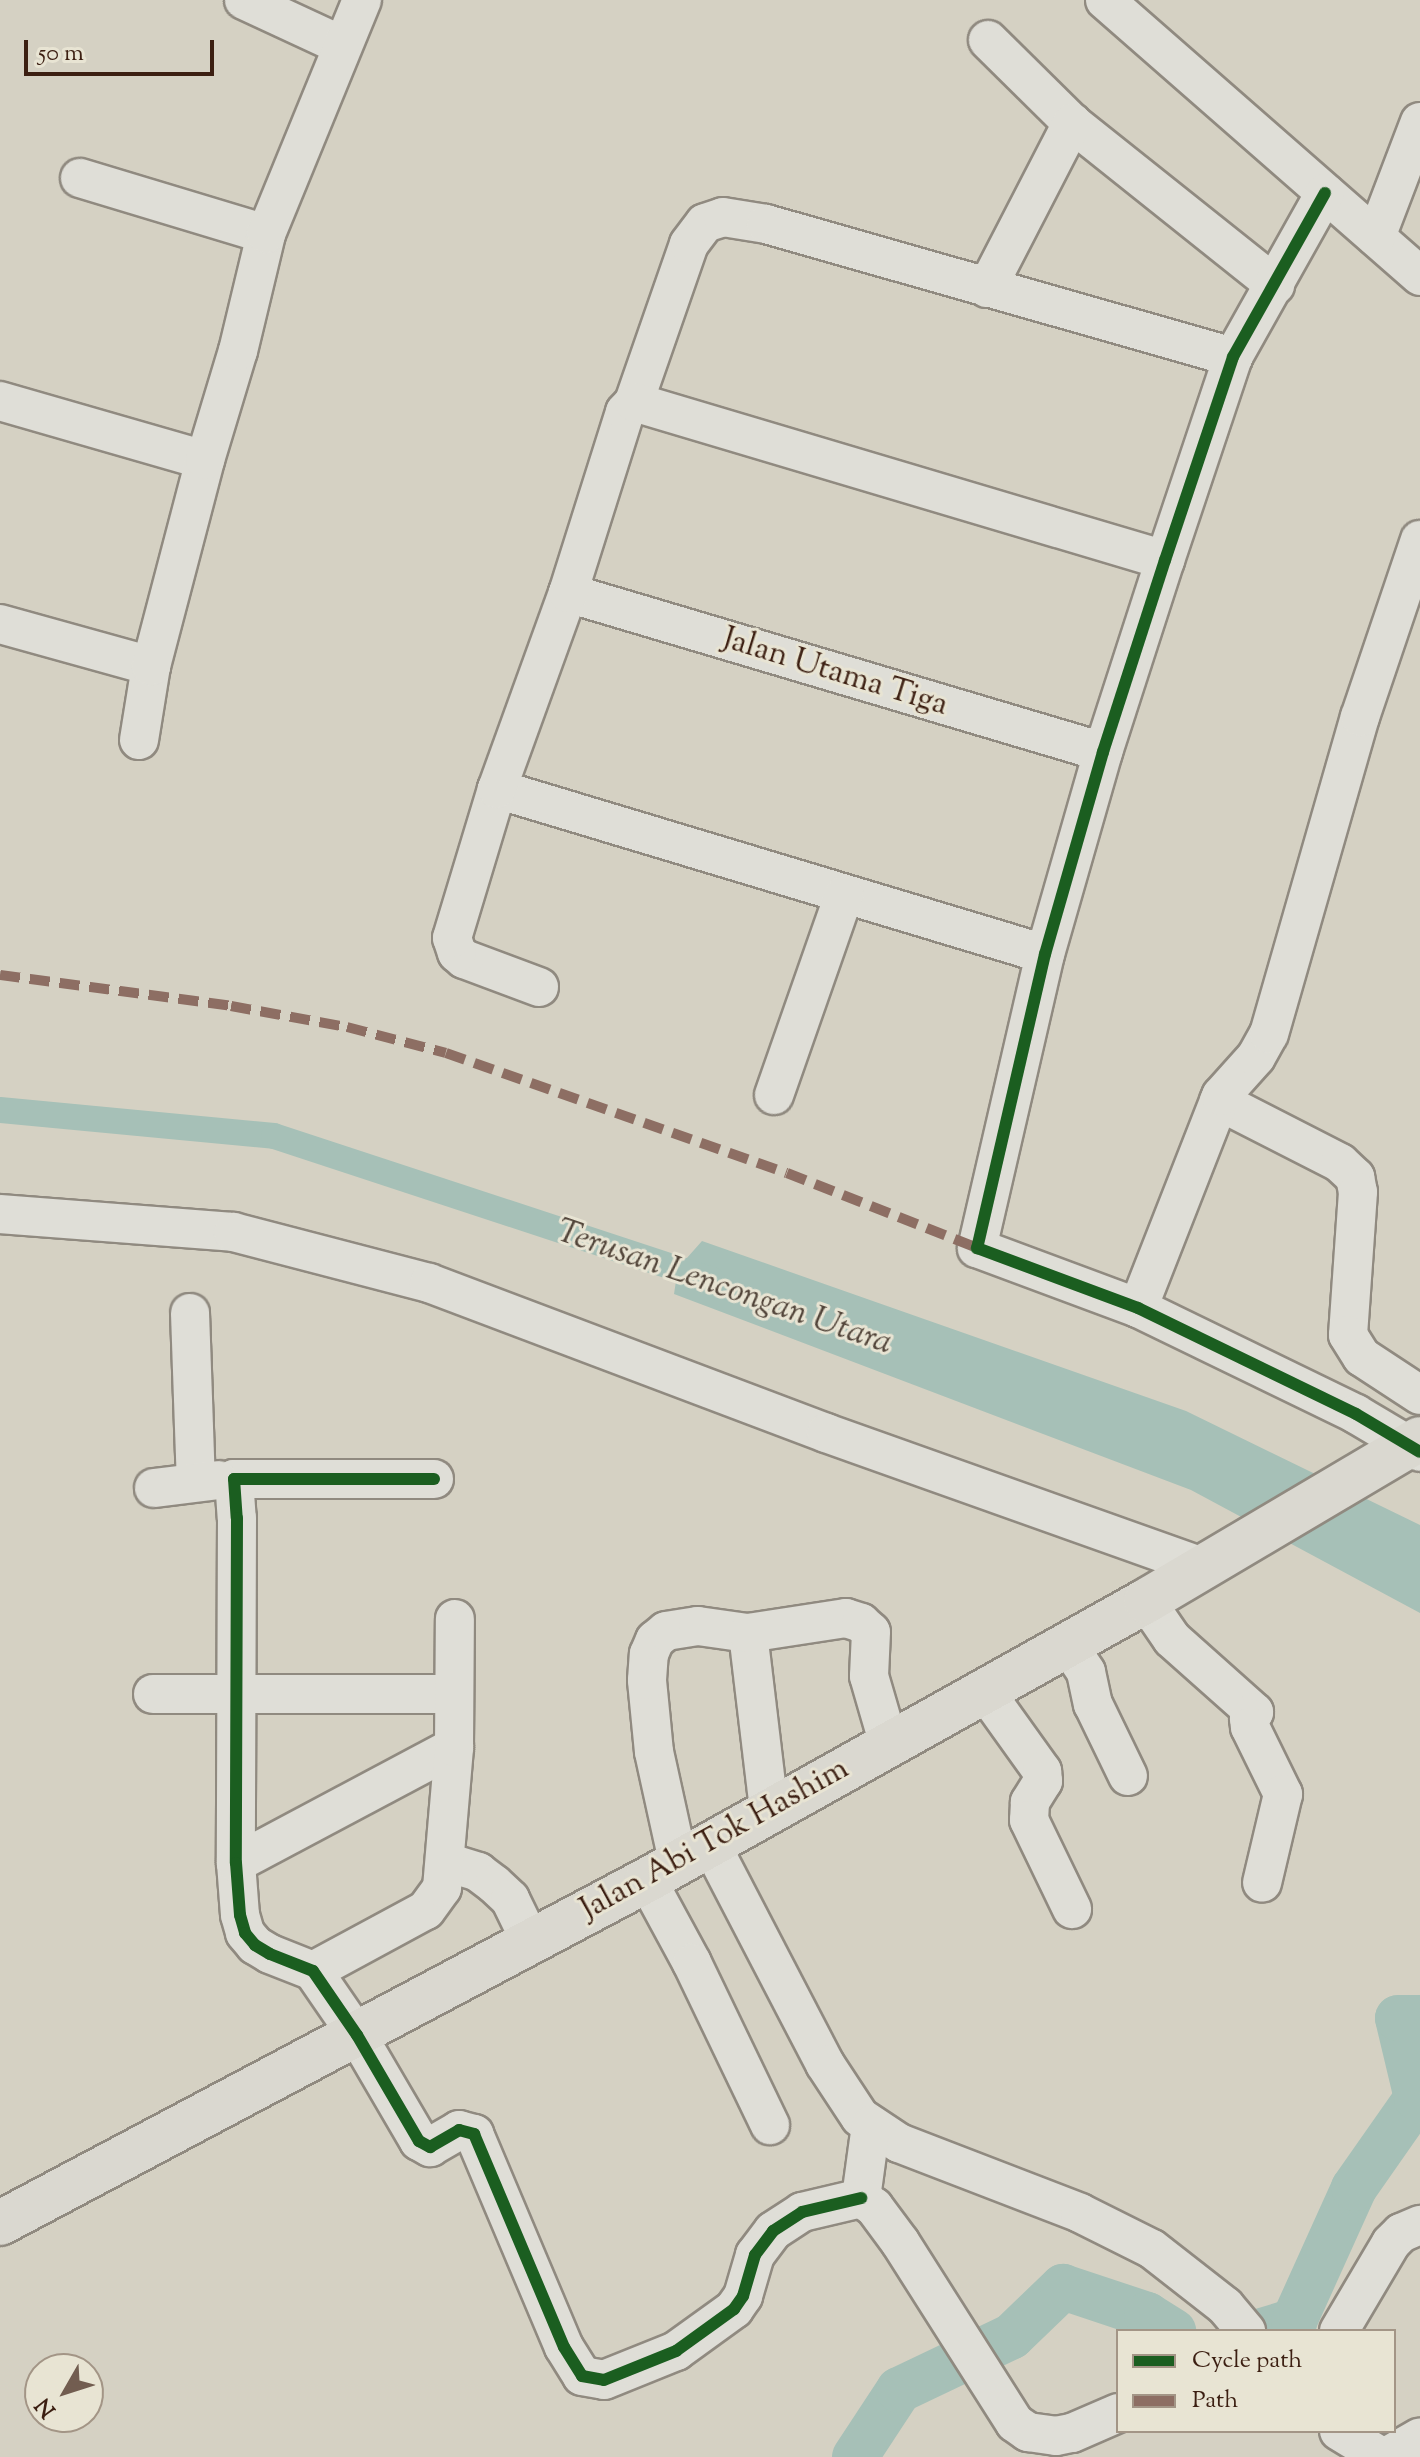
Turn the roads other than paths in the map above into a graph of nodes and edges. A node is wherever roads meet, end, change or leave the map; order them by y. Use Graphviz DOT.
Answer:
graph roads {
  1 [pos="244,0"];
  2 [pos="362,0"];
  3 [pos="1105,0"];
  4 [pos="988,40"];
  5 [pos="341,45"];
  6 [pos="1420,122"];
  7 [pos="1072,123"];
  8 [pos="80,178"];
  9 [pos="1325,193"];
  10 [pos="266,234"];
  11 [pos="1376,237"];
  12 [pos="1420,276"];
  13 [pos="1275,285"];
  14 [pos="987,288"];
  15 [pos="1233,357"];
  16 [pos="0,401"];
  17 [pos="634,402"];
  18 [pos="205,460"];
  19 [pos="1420,540"];
  20 [pos="1165,560"];
  21 [pos="568,593"];
  22 [pos="0,624"];
  23 [pos="151,666"];
  24 [pos="139,740"];
  25 [pos="1103,752"];
  26 [pos="497,789"];
  27 [pos="844,895"];
  28 [pos="1045,954"];
  29 [pos="539,987"];
  30 [pos="774,1095"];
  31 [pos="1219,1101"];
  32 [pos="0,1214"];
  33 [pos="1138,1308"];
  34 [pos="190,1313"];
  35 [pos="1420,1395"];
  36 [pos="1407,1450"];
  37 [pos="234,1479"];
  38 [pos="434,1479"];
  39 [pos="196,1481"];
  40 [pos="154,1488"];
  41 [pos="1202,1567"];
  42 [pos="1146,1601"];
  43 [pos="455,1619"];
  44 [pos="748,1633"];
  45 [pos="1068,1645"];
  46 [pos="984,1690"];
  47 [pos="153,1694"];
  48 [pos="235,1694"];
  49 [pos="454,1694"];
  50 [pos="889,1745"];
  51 [pos="454,1747"];
  52 [pos="1128,1776"];
  53 [pos="769,1810"];
  54 [pos="678,1861"];
  55 [pos="446,1862"];
  56 [pos="236,1863"];
  57 [pos="1262,1883"];
  58 [pos="1072,1909"];
  59 [pos="530,1940"];
  60 [pos="313,1971"];
  61 [pos="357,2035"];
  62 [pos="770,2125"];
  63 [pos="871,2125"];
  64 [pos="861,2198"];
  65 [pos="0,2223"];
  66 [pos="1420,2225"];
  67 [pos="1235,2318"];
  68 [pos="1340,2329"];
  69 [pos="1116,2414"];
  70 [pos="1342,2433"];
  71 [pos="1420,2437"];
  72 [pos="1384,2457"];
  1 -- 5 [label="street"];
  2 -- 5 [label="street"];
  3 -- 9 [label="street"];
  4 -- 7 [label="street"];
  5 -- 10 [label="street"];
  6 -- 11 [label="street"];
  7 -- 13 [label="street"];
  7 -- 14 [label="street"];
  8 -- 10 [label="street"];
  9 -- 11 [label="street"];
  9 -- 13 [label="street"];
  10 -- 18 [label="street"];
  11 -- 12 [label="street"];
  13 -- 15 [label="street"];
  14 -- 15 [label="street"];
  14 -- 17 [label="street"];
  15 -- 20 [label="street"];
  16 -- 18 [label="street"];
  17 -- 20 [label="street"];
  17 -- 21 [label="street"];
  18 -- 23 [label="street"];
  19 -- 31 [label="street"];
  20 -- 25 [label="street"];
  21 -- 25 [label="street, Jalan Utama Tiga"];
  21 -- 26 [label="street"];
  22 -- 23 [label="street"];
  23 -- 24 [label="street"];
  25 -- 28 [label="street"];
  26 -- 27 [label="street"];
  26 -- 29 [label="street"];
  27 -- 28 [label="street"];
  27 -- 30 [label="street"];
  28 -- 33 [label="street"];
  31 -- 33 [label="street"];
  31 -- 35 [label="street"];
  32 -- 41 [label="street"];
  33 -- 36 [label="street"];
  34 -- 39 [label="street"];
  36 -- 41 [label="main road, Jalan Abi Tok Hashim"];
  37 -- 38 [label="street"];
  37 -- 39 [label="street"];
  37 -- 48 [label="street"];
  39 -- 40 [label="street"];
  41 -- 42 [label="main road, Jalan Abi Tok Hashim"];
  42 -- 45 [label="main road, Jalan Abi Tok Hashim"];
  42 -- 57 [label="street"];
  43 -- 49 [label="street"];
  44 -- 50 [label="street"];
  44 -- 53 [label="street"];
  44 -- 54 [label="street"];
  45 -- 46 [label="main road, Jalan Abi Tok Hashim"];
  45 -- 52 [label="street"];
  46 -- 50 [label="main road, Jalan Abi Tok Hashim"];
  46 -- 58 [label="street"];
  47 -- 48 [label="street"];
  48 -- 49 [label="street"];
  48 -- 56 [label="street"];
  49 -- 51 [label="street"];
  50 -- 53 [label="main road, Jalan Abi Tok Hashim"];
  51 -- 55 [label="street"];
  51 -- 56 [label="street"];
  53 -- 54 [label="main road, Jalan Abi Tok Hashim"];
  54 -- 59 [label="main road, Jalan Abi Tok Hashim"];
  54 -- 62 [label="street"];
  54 -- 63 [label="street"];
  55 -- 59 [label="street"];
  55 -- 60 [label="street"];
  56 -- 60 [label="street"];
  59 -- 61 [label="main road, Jalan Abi Tok Hashim"];
  60 -- 61 [label="street"];
  61 -- 64 [label="street"];
  61 -- 65 [label="main road, Jalan Abi Tok Hashim"];
  63 -- 64 [label="street"];
  63 -- 67 [label="street"];
  64 -- 69 [label="street"];
  66 -- 68 [label="street"];
  70 -- 72 [label="street"];
  71 -- 72 [label="street"];
}
